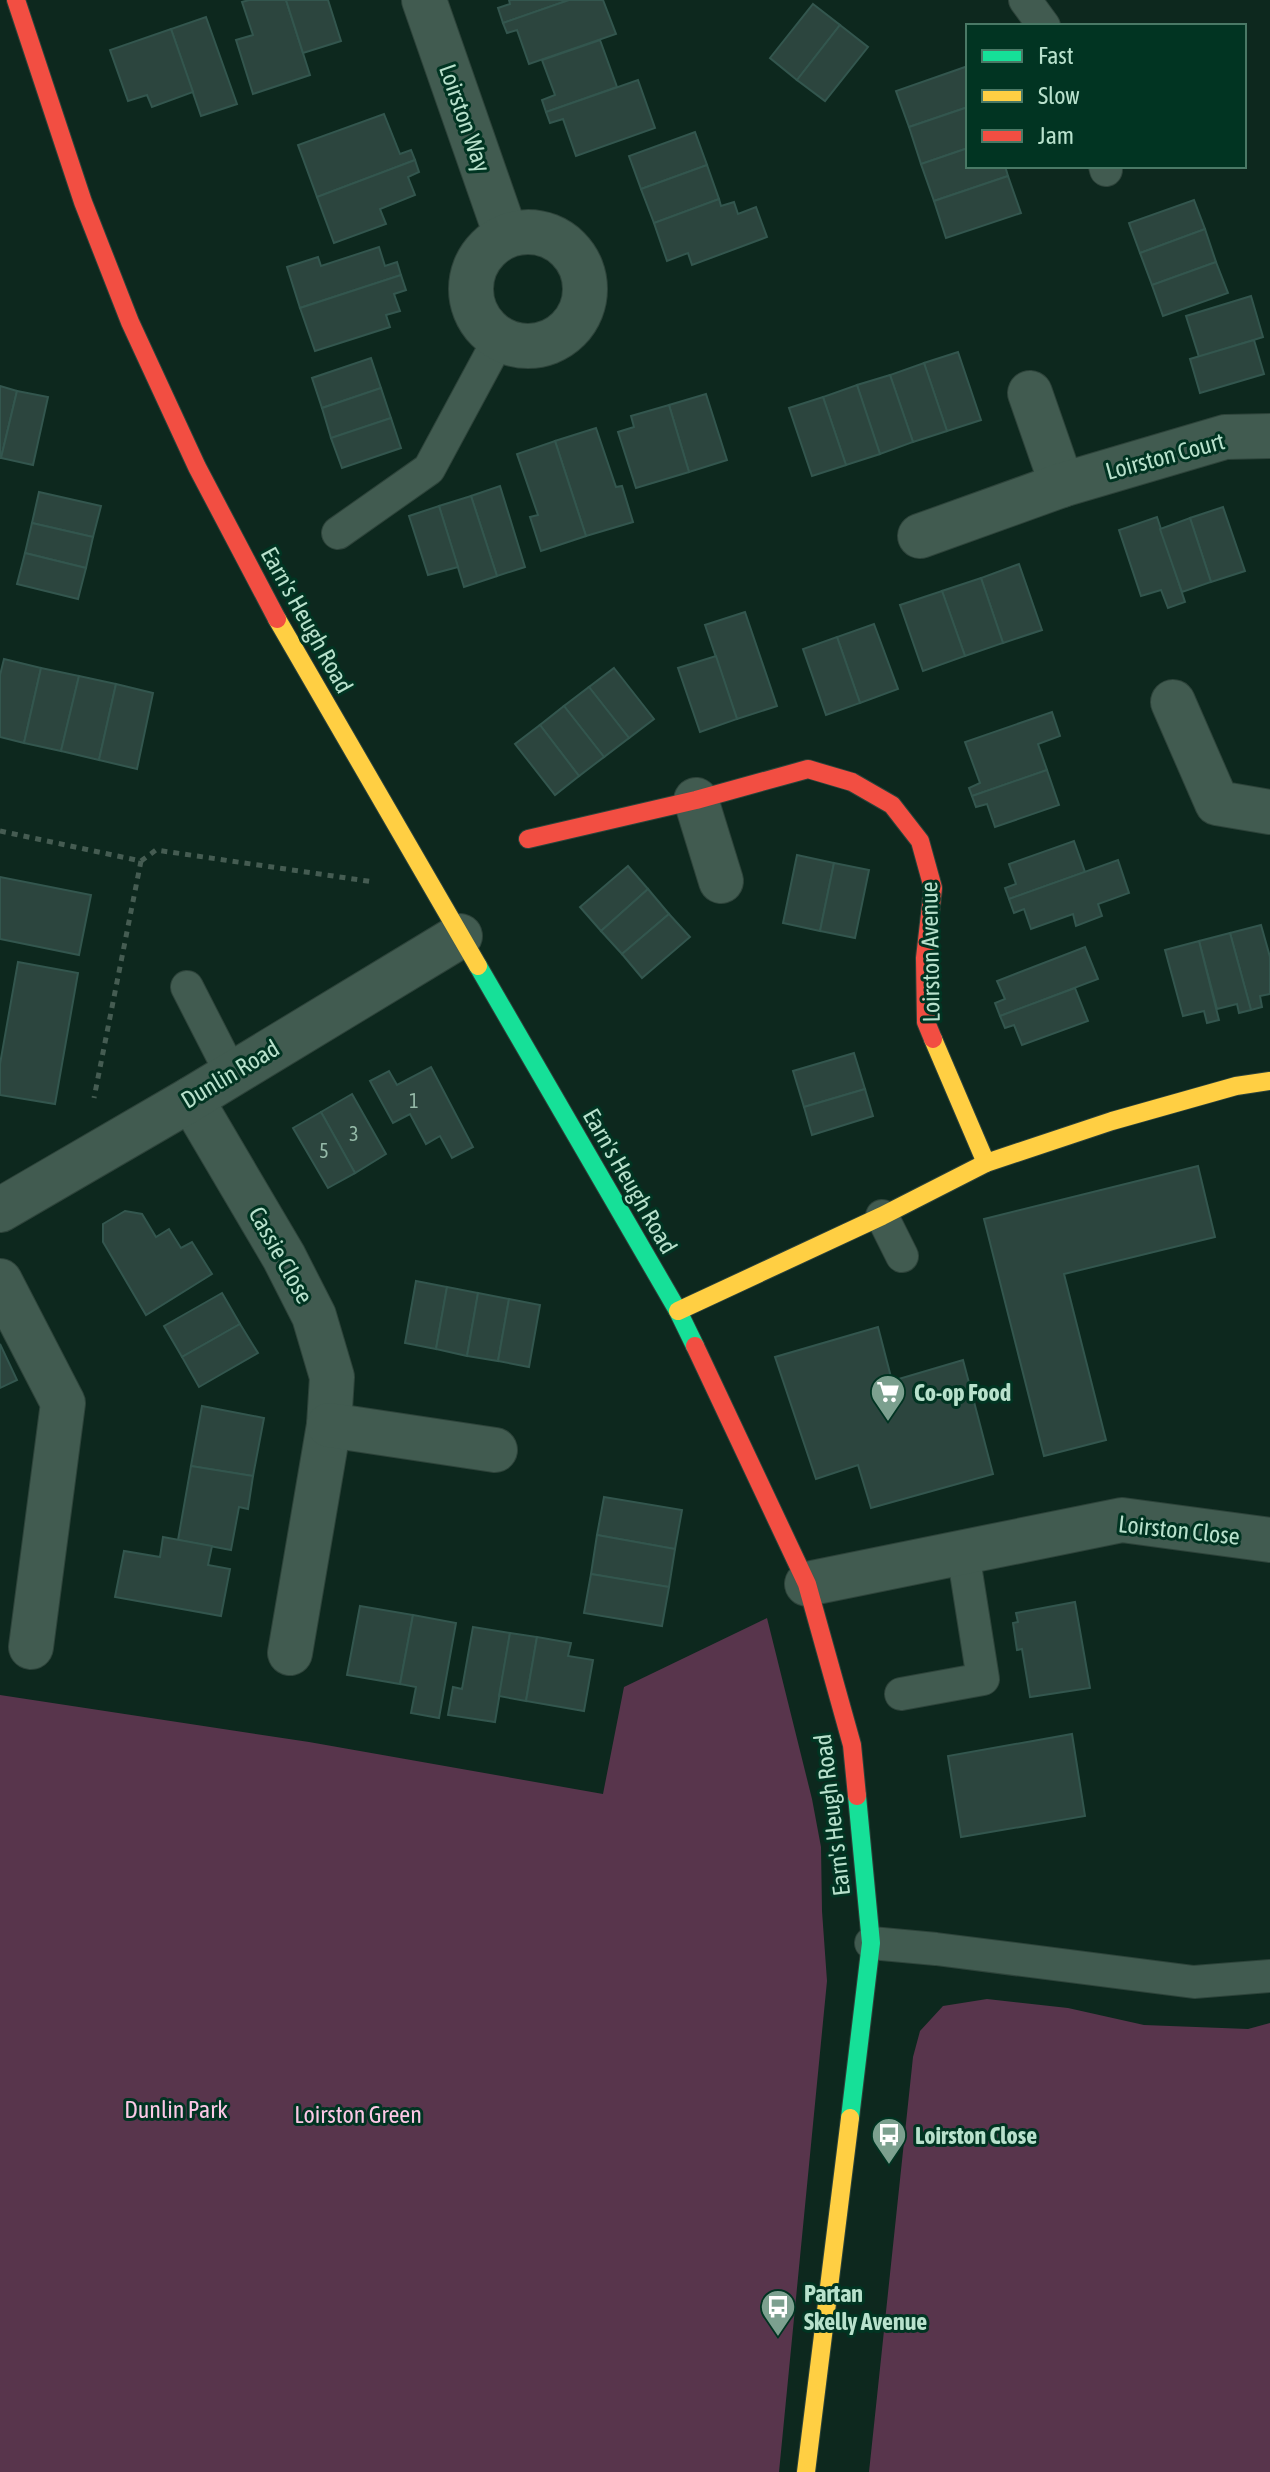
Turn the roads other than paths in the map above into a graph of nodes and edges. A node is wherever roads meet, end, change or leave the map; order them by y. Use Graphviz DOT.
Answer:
graph roads {
  1 [pos="17,0"];
  2 [pos="424,0"];
  3 [pos="1025,0"];
  4 [pos="1043,24"];
  5 [pos="506,235"];
  6 [pos="499,339"];
  7 [pos="1030,393"];
  8 [pos="1270,436"];
  9 [pos="1062,485"];
  10 [pos="338,533"];
  11 [pos="920,536"];
  12 [pos="1173,702"];
  13 [pos="696,800"];
  14 [pos="1270,812"];
  15 [pos="528,839"];
  16 [pos="721,881"];
  17 [pos="460,936"];
  18 [pos="187,987"];
  19 [pos="231,1073"];
  20 [pos="1270,1081"];
  21 [pos="191,1099"];
  22 [pos="986,1163"];
  23 [pos="0,1210"];
  24 [pos="882,1216"];
  25 [pos="902,1256"];
  26 [pos="0,1281"];
  27 [pos="678,1311"];
  28 [pos="329,1425"];
  29 [pos="495,1450"];
  30 [pos="1270,1540"];
  31 [pos="963,1553"];
  32 [pos="807,1584"];
  33 [pos="31,1647"];
  34 [pos="290,1653"];
  35 [pos="901,1694"];
  36 [pos="871,1943"];
  37 [pos="1270,1976"];
  38 [pos="806,2472"];
  1 -- 17 [label="street, Earn's Heugh Road"];
  2 -- 5 [label="street, Loirston Way"];
  3 -- 4 [label="lane"];
  5 -- 6 [label="street"];
  5 -- 6 [label="street"];
  6 -- 10 [label="lane"];
  7 -- 9 [label="street"];
  8 -- 9 [label="street, Loirston Court"];
  9 -- 11 [label="street, Loirston Court"];
  12 -- 14 [label="street"];
  13 -- 15 [label="street, Loirston Avenue"];
  13 -- 16 [label="street"];
  13 -- 22 [label="street, Loirston Avenue"];
  17 -- 19 [label="street, Dunlin Road"];
  17 -- 27 [label="street, Earn's Heugh Road"];
  18 -- 19 [label="lane"];
  19 -- 21 [label="street, Dunlin Road"];
  20 -- 22 [label="street"];
  21 -- 23 [label="street, Dunlin Road"];
  21 -- 28 [label="street, Cassie Close"];
  22 -- 24 [label="street"];
  24 -- 25 [label="lane"];
  24 -- 27 [label="street"];
  26 -- 33 [label="street"];
  27 -- 32 [label="street, Earn's Heugh Road"];
  28 -- 29 [label="street"];
  28 -- 34 [label="street, Cassie Close"];
  30 -- 31 [label="street, Loirston Close"];
  31 -- 32 [label="street, Loirston Close"];
  31 -- 35 [label="lane"];
  32 -- 36 [label="street, Earn's Heugh Road"];
  36 -- 37 [label="lane"];
  36 -- 38 [label="street, Earn's Heugh Road"];
}
